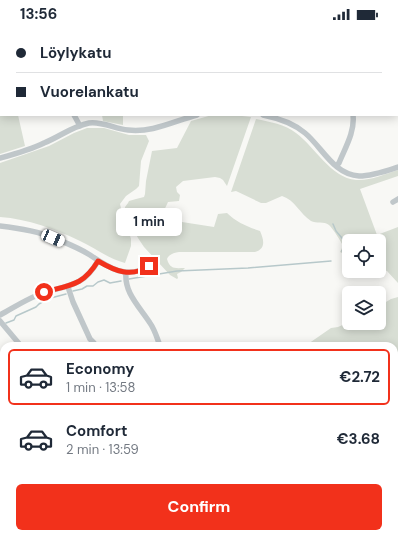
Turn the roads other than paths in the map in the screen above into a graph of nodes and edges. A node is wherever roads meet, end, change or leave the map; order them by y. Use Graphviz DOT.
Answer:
graph roads {
  1 [pos="75,116"];
  2 [pos="194,116"];
  3 [pos="269,116"];
  4 [pos="353,116"];
  5 [pos="80,126"];
  6 [pos="0,158"];
  7 [pos="336,166"];
  8 [pos="398,167"];
  9 [pos="0,226"];
  10 [pos="98,261"];
  11 [pos="149,266"];
  12 [pos="126,272"];
  13 [pos="68,287"];
  14 [pos="0,315"];
  15 [pos="0,321"];
  16 [pos="18,342"];
  17 [pos="93,342"];
  18 [pos="158,342"];
  1 -- 5 [label="street"];
  2 -- 5 [label="street"];
  3 -- 7 [label="street"];
  4 -- 7 [label="street"];
  5 -- 6 [label="street"];
  7 -- 8 [label="street"];
  9 -- 10 [label="street"];
  10 -- 12 [label="street"];
  10 -- 13 [label="street"];
  11 -- 12 [label="street"];
  12 -- 18 [label="street"];
  13 -- 14 [label="street"];
  13 -- 17 [label="street"];
  15 -- 16 [label="street"];
}
